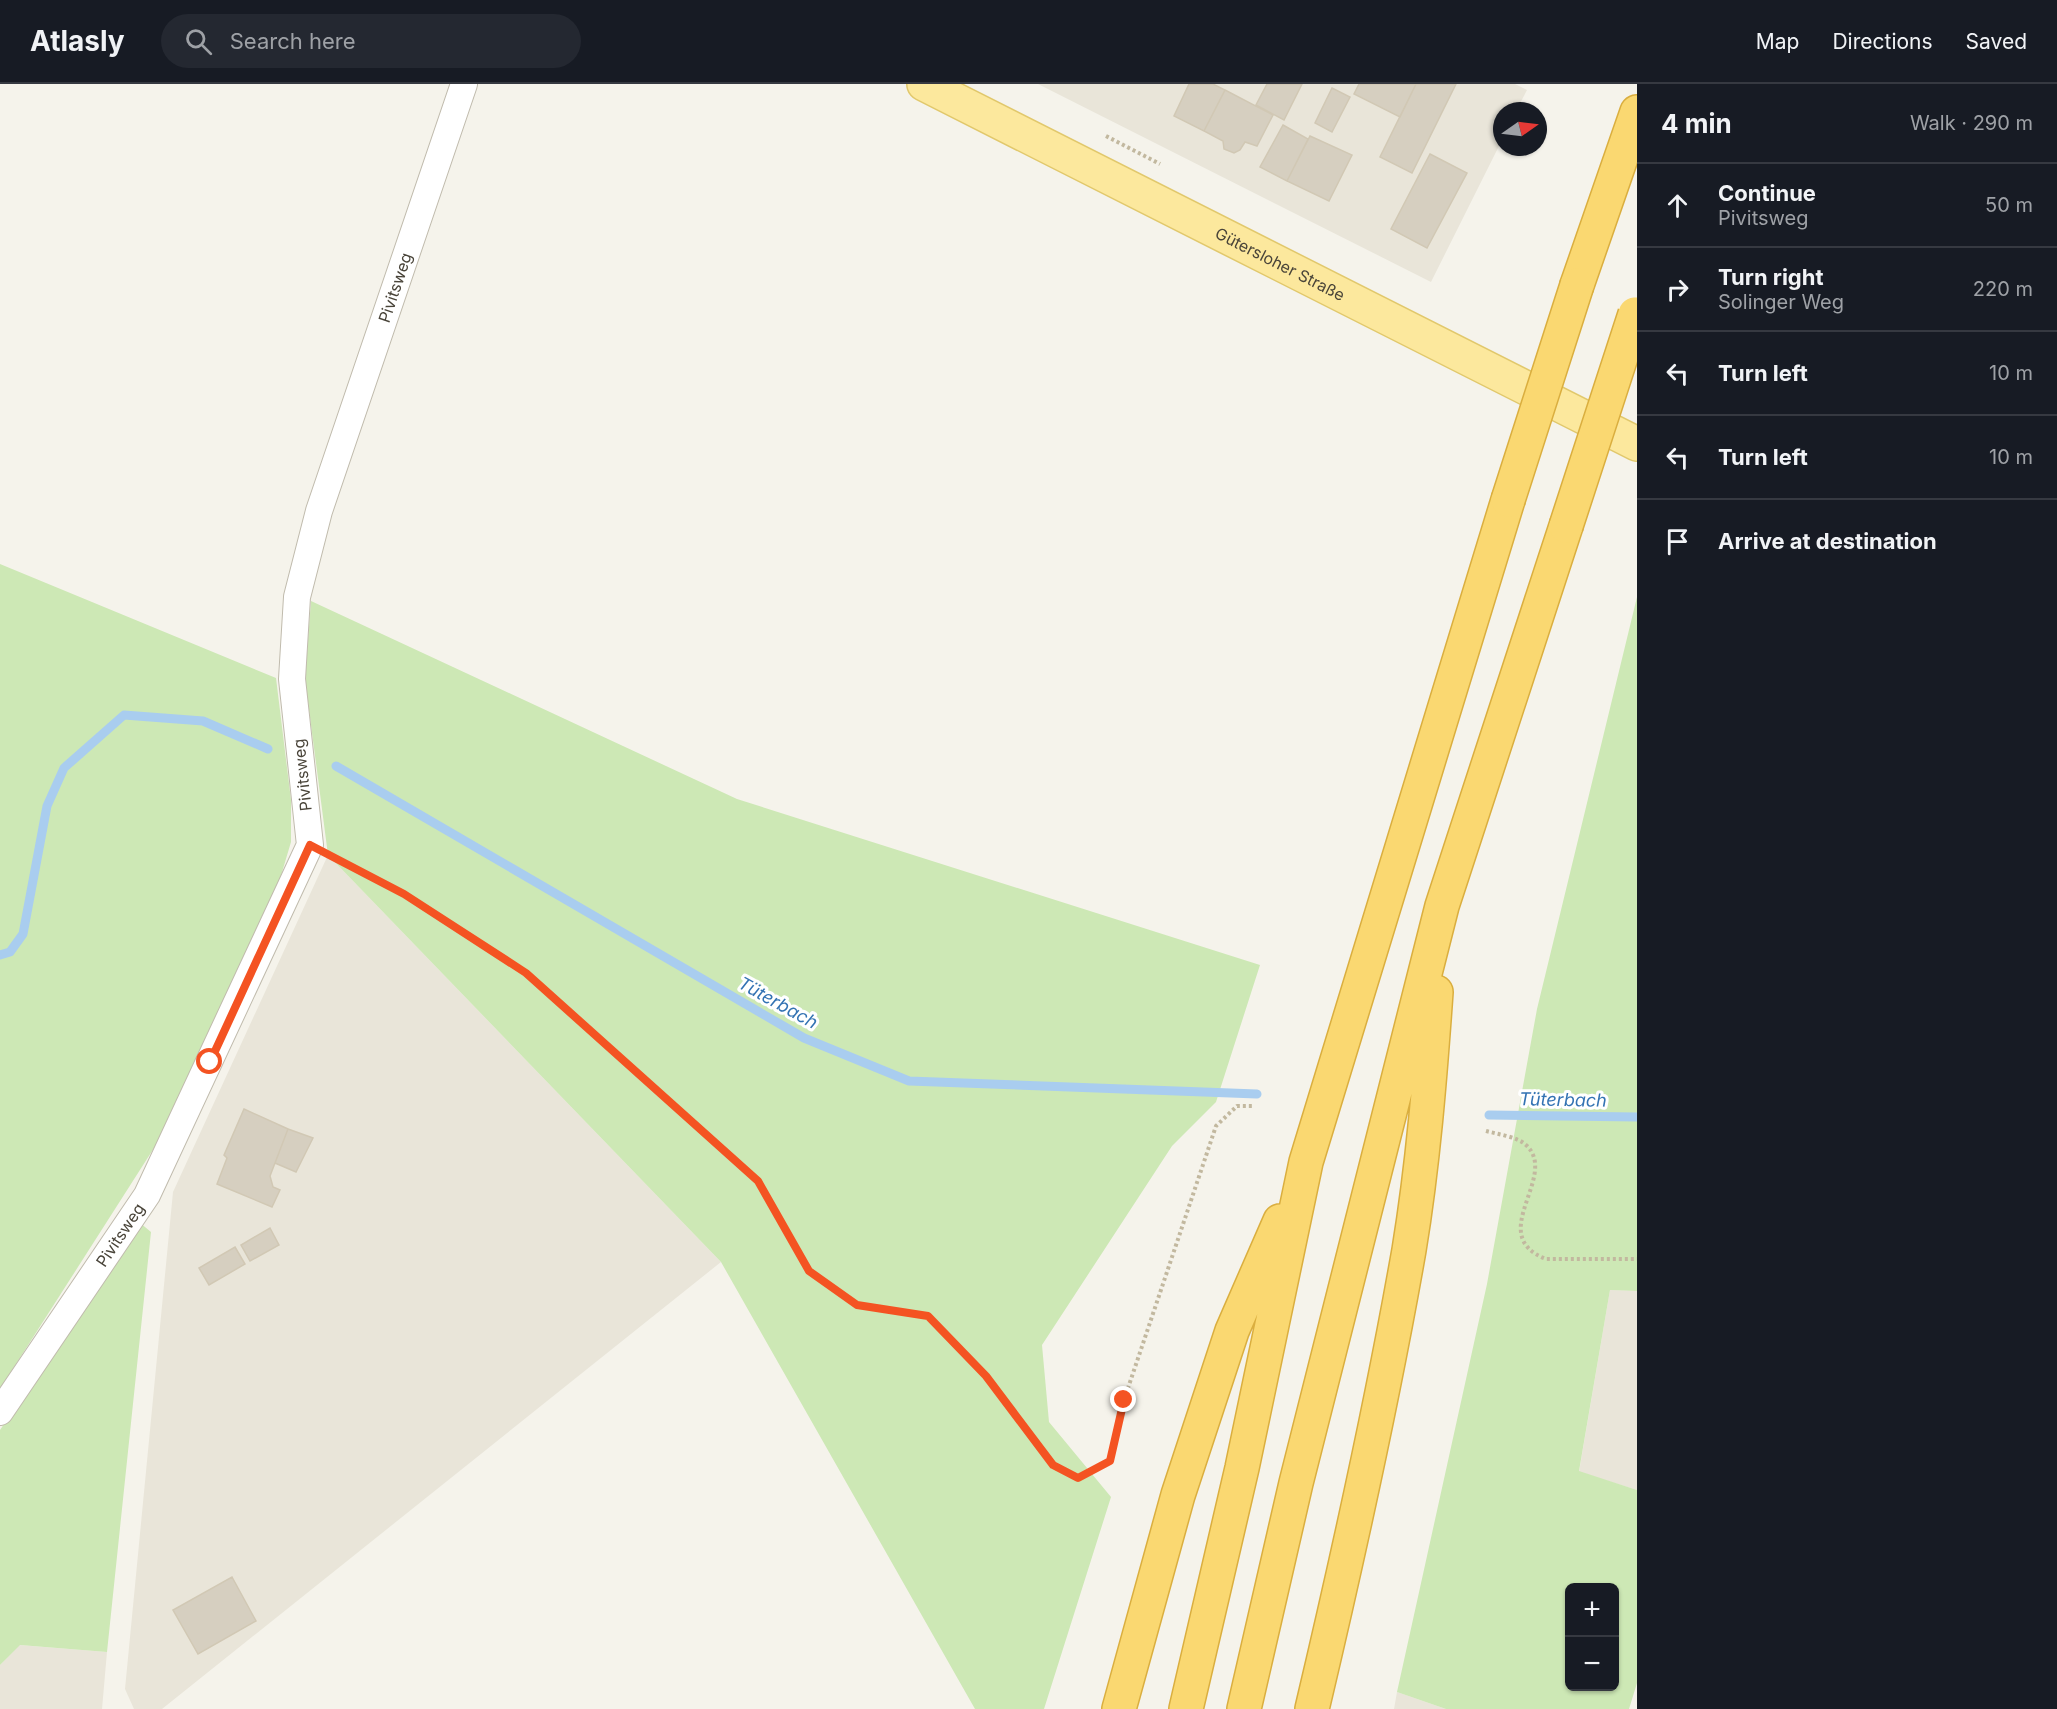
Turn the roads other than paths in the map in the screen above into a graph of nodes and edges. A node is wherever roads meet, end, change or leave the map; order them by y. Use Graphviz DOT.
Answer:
graph roads {
  1 [pos="464,84"];
  2 [pos="924,84"];
  3 [pos="1637,112"];
  4 [pos="1636,311"];
  5 [pos="1637,444"];
  6 [pos="1442,906"];
  7 [pos="1306,1162"];
  8 [pos="0,1412"];
  9 [pos="1119,1709"];
  10 [pos="1186,1709"];
  11 [pos="1244,1709"];
  12 [pos="1312,1709"];
  1 -- 8 [label="street, Pivitsweg"];
  2 -- 5 [label="main road, Gütersloher Straße"];
  3 -- 7 [label="highway, bridge"];
  4 -- 6 [label="highway, bridge"];
  6 -- 11 [label="highway"];
  6 -- 12 [label="highway"];
  7 -- 9 [label="highway"];
  7 -- 10 [label="highway"];
}
